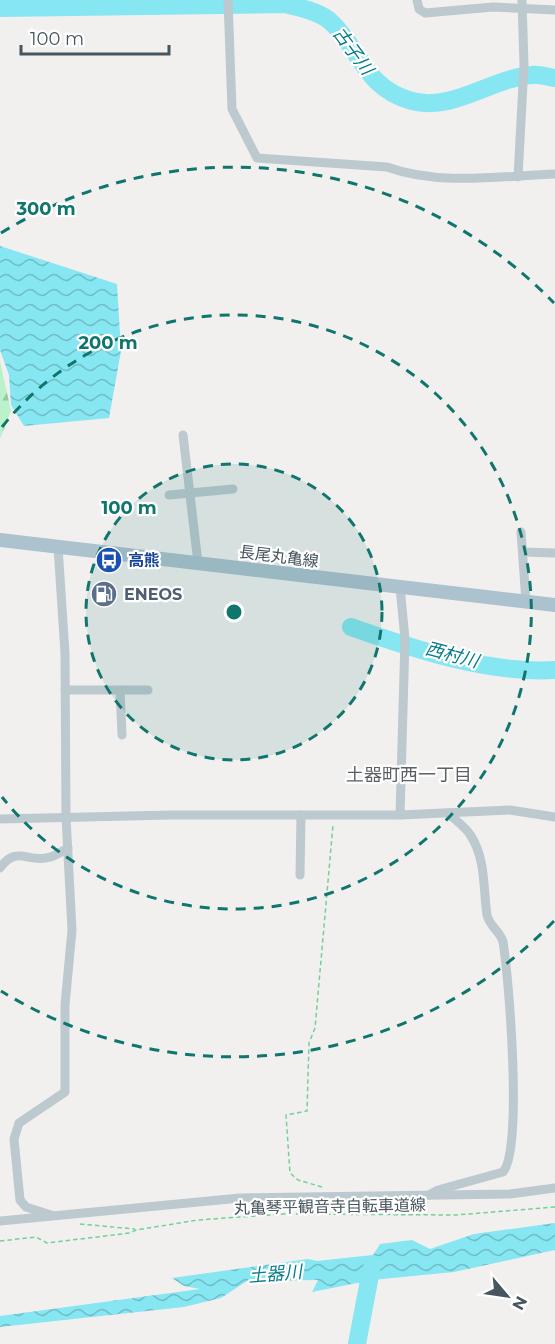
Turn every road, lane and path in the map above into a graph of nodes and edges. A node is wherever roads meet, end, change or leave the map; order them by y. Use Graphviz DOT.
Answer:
graph roads {
  1 [pos="228,0"];
  2 [pos="417,0"];
  3 [pos="523,5"];
  4 [pos="555,10"];
  5 [pos="555,174"];
  6 [pos="518,177"];
  7 [pos="183,435"];
  8 [pos="233,489"];
  9 [pos="188,493"];
  10 [pos="169,495"];
  11 [pos="521,532"];
  12 [pos="0,540"];
  13 [pos="58,547"];
  14 [pos="523,552"];
  15 [pos="555,553"];
  16 [pos="198,563"];
  17 [pos="400,587"];
  18 [pos="526,602"];
  19 [pos="555,605"];
  20 [pos="65,690"];
  21 [pos="120,690"];
  22 [pos="148,690"];
  23 [pos="122,735"];
  24 [pos="448,813"];
  25 [pos="301,815"];
  26 [pos="334,815"];
  27 [pos="400,815"];
  28 [pos="66,817"];
  29 [pos="555,818"];
  30 [pos="0,819"];
  31 [pos="68,848"];
  32 [pos="2,862"];
  33 [pos="300,875"];
  34 [pos="555,1188"];
  35 [pos="337,1195"];
  36 [pos="427,1196"];
  37 [pos="555,1207"];
  38 [pos="51,1215"];
  39 [pos="0,1221"];
  40 [pos="78,1224"];
  41 [pos="136,1230"];
  42 [pos="0,1241"];
  1 -- 6 [label="street"];
  2 -- 3 [label="street"];
  3 -- 4 [label="street"];
  3 -- 6 [label="street"];
  5 -- 6 [label="street"];
  7 -- 9 [label="street"];
  8 -- 9 [label="street"];
  9 -- 10 [label="street"];
  9 -- 16 [label="street"];
  11 -- 14 [label="street"];
  12 -- 13 [label="main road, 長尾丸亀線"];
  13 -- 16 [label="main road, 長尾丸亀線"];
  13 -- 20 [label="street"];
  14 -- 15 [label="street"];
  14 -- 18 [label="street"];
  16 -- 17 [label="main road, 長尾丸亀線"];
  17 -- 18 [label="main road, 長尾丸亀線"];
  17 -- 27 [label="street"];
  18 -- 19 [label="main road, 長尾丸亀線"];
  20 -- 21 [label="street"];
  20 -- 28 [label="street"];
  21 -- 22 [label="street"];
  21 -- 23 [label="street"];
  24 -- 27 [label="street"];
  24 -- 29 [label="street"];
  24 -- 36 [label="street"];
  25 -- 26 [label="street"];
  25 -- 28 [label="street"];
  25 -- 33 [label="street"];
  26 -- 27 [label="street"];
  26 -- 35 [label="path"];
  28 -- 30 [label="street"];
  28 -- 31 [label="street"];
  31 -- 32 [label="street"];
  31 -- 38 [label="street"];
  34 -- 36 [label="street"];
  35 -- 36 [label="street"];
  35 -- 38 [label="street"];
  37 -- 41 [label="path, 丸亀琴平観音寺自転車道線"];
  38 -- 39 [label="street"];
  40 -- 41 [label="path"];
  41 -- 42 [label="path, 丸亀琴平観音寺自転車道線"];
}
